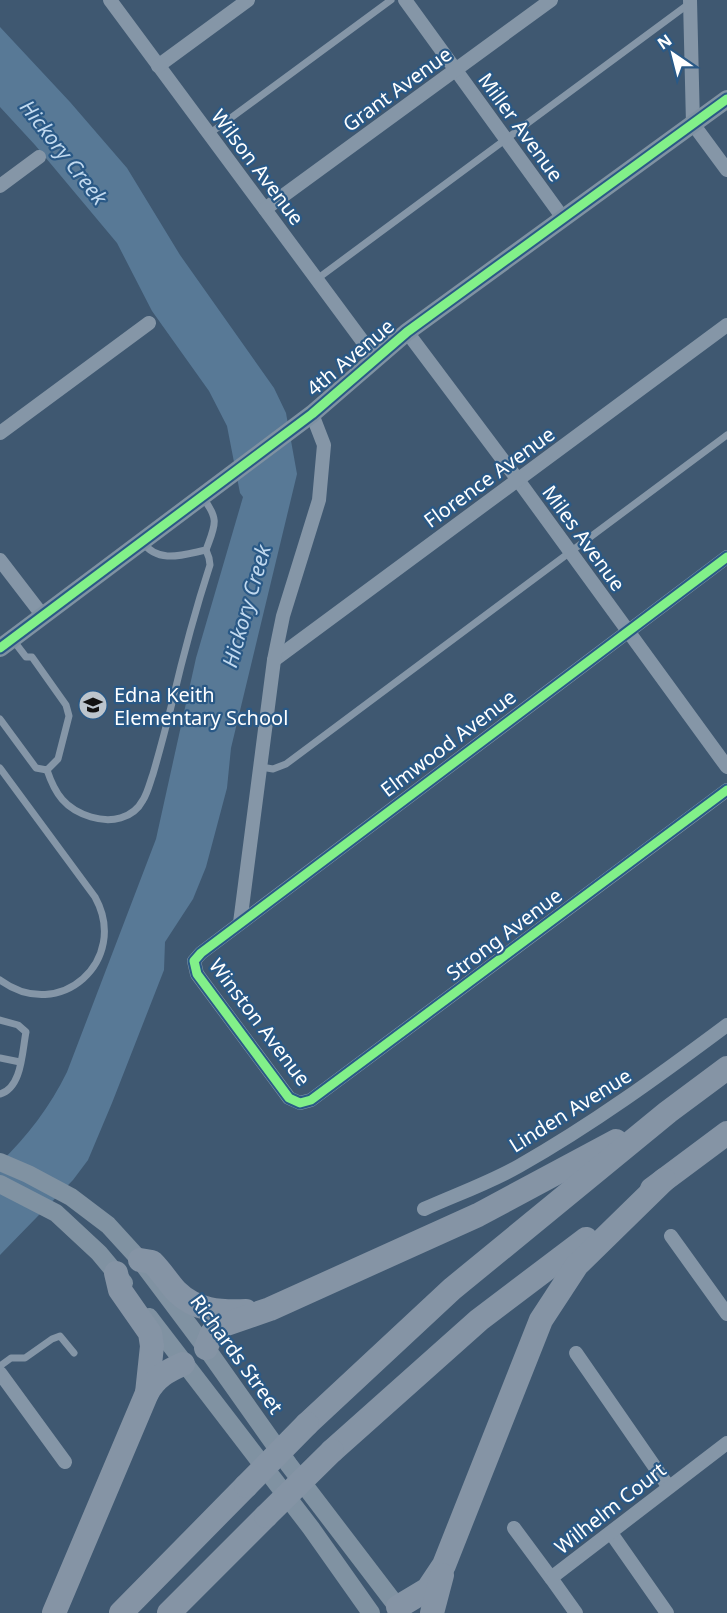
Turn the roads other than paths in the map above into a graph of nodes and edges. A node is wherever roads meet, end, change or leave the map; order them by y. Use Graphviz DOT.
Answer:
graph roads {
  1 [pos="110,0"];
  2 [pos="248,0"];
  3 [pos="392,0"];
  4 [pos="405,0"];
  5 [pos="551,0"];
  6 [pos="690,1"];
  7 [pos="158,66"];
  8 [pos="456,70"];
  9 [pos="727,99"];
  10 [pos="693,124"];
  11 [pos="209,134"];
  12 [pos="506,140"];
  13 [pos="39,158"];
  14 [pos="727,170"];
  15 [pos="0,186"];
  16 [pos="265,209"];
  17 [pos="563,218"];
  18 [pos="317,279"];
  19 [pos="149,323"];
  20 [pos="727,325"];
  21 [pos="407,333"];
  22 [pos="375,358"];
  23 [pos="312,414"];
  24 [pos="0,433"];
  25 [pos="727,435"];
  26 [pos="518,480"];
  27 [pos="201,496"];
  28 [pos="141,541"];
  29 [pos="206,550"];
  30 [pos="571,553"];
  31 [pos="727,557"];
  32 [pos="0,560"];
  33 [pos="43,616"];
  34 [pos="627,631"];
  35 [pos="6,643"];
  36 [pos="274,660"];
  37 [pos="0,719"];
  38 [pos="261,767"];
  39 [pos="727,767"];
  40 [pos="0,768"];
  41 [pos="46,770"];
  42 [pos="727,790"];
  43 [pos="240,923"];
  44 [pos="194,961"];
  45 [pos="0,980"];
  46 [pos="0,1020"];
  47 [pos="727,1025"];
  48 [pos="0,1058"];
  49 [pos="20,1062"];
  50 [pos="727,1068"];
  51 [pos="0,1094"];
  52 [pos="300,1103"];
  53 [pos="668,1112"];
  54 [pos="727,1133"];
  55 [pos="0,1162"];
  56 [pos="664,1180"];
  57 [pos="0,1184"];
  58 [pos="424,1209"];
  59 [pos="671,1236"];
  60 [pos="140,1260"];
  61 [pos="116,1273"];
  62 [pos="270,1309"];
  63 [pos="727,1314"];
  64 [pos="206,1348"];
  65 [pos="74,1353"];
  66 [pos="576,1353"];
  67 [pos="183,1364"];
  68 [pos="0,1366"];
  69 [pos="3,1383"];
  70 [pos="147,1393"];
  71 [pos="727,1443"];
  72 [pos="65,1462"];
  73 [pos="668,1486"];
  74 [pos="513,1528"];
  75 [pos="611,1533"];
  76 [pos="444,1565"];
  77 [pos="551,1578"];
  78 [pos="398,1611"];
  79 [pos="54,1613"];
  80 [pos="121,1613"];
  81 [pos="169,1613"];
  82 [pos="371,1613"];
  83 [pos="432,1613"];
  84 [pos="576,1613"];
  85 [pos="667,1613"];
  1 -- 7 [label="street, Wilson Avenue"];
  2 -- 7 [label="street"];
  3 -- 11 [label="lane"];
  4 -- 8 [label="street, Miller Avenue"];
  5 -- 8 [label="street, Grant Avenue"];
  6 -- 10 [label="street"];
  6 -- 12 [label="lane"];
  7 -- 11 [label="street, Wilson Avenue"];
  8 -- 12 [label="street, Miller Avenue"];
  8 -- 16 [label="street, Grant Avenue"];
  9 -- 10 [label="street, 4th Avenue"];
  10 -- 14 [label="street"];
  10 -- 17 [label="street, 4th Avenue"];
  11 -- 16 [label="street, Wilson Avenue"];
  12 -- 17 [label="street, Miller Avenue"];
  12 -- 18 [label="lane"];
  13 -- 15 [label="street"];
  16 -- 18 [label="street, Wilson Avenue"];
  17 -- 21 [label="street, 4th Avenue"];
  18 -- 22 [label="street, Wilson Avenue"];
  19 -- 24 [label="street"];
  20 -- 26 [label="street, Florence Avenue"];
  21 -- 22 [label="street, 4th Avenue"];
  21 -- 26 [label="street, Miles Avenue"];
  22 -- 23 [label="street, 4th Avenue"];
  23 -- 27 [label="street, 4th Avenue"];
  23 -- 36 [label="street"];
  25 -- 30 [label="lane"];
  26 -- 30 [label="street, Miles Avenue"];
  26 -- 36 [label="street, Florence Avenue"];
  27 -- 28 [label="street, 4th Avenue"];
  27 -- 29 [label="lane"];
  28 -- 29 [label="lane"];
  28 -- 33 [label="street, 4th Avenue"];
  29 -- 41 [label="lane"];
  30 -- 34 [label="street, Miles Avenue"];
  30 -- 38 [label="lane"];
  31 -- 34 [label="street, Elmwood Avenue"];
  32 -- 33 [label="street"];
  33 -- 35 [label="street, 4th Avenue"];
  34 -- 39 [label="street, Miles Avenue"];
  34 -- 43 [label="street, Elmwood Avenue"];
  35 -- 41 [label="lane"];
  36 -- 38 [label="street"];
  37 -- 41 [label="lane"];
  38 -- 43 [label="street"];
  40 -- 45 [label="lane"];
  42 -- 52 [label="street, Strong Avenue"];
  43 -- 44 [label="street, Elmwood Avenue"];
  44 -- 52 [label="street, Winston Avenue"];
  46 -- 49 [label="lane"];
  47 -- 58 [label="street, Linden Avenue"];
  48 -- 49 [label="lane"];
  49 -- 51 [label="lane"];
  50 -- 53 [label="highway"];
  53 -- 62 [label="highway"];
  53 -- 80 [label="highway, bridge"];
  54 -- 56 [label="highway"];
  55 -- 60 [label="street, Richards Street"];
  56 -- 76 [label="highway"];
  56 -- 81 [label="highway, bridge"];
  57 -- 61 [label="street"];
  59 -- 63 [label="street"];
  60 -- 62 [label="highway"];
  60 -- 64 [label="street, Richards Street"];
  61 -- 67 [label="street"];
  61 -- 70 [label="highway"];
  62 -- 64 [label="highway"];
  64 -- 67 [label="street"];
  64 -- 78 [label="street, Richards Street"];
  65 -- 68 [label="lane"];
  66 -- 73 [label="street"];
  67 -- 70 [label="highway"];
  67 -- 82 [label="street"];
  69 -- 72 [label="street"];
  70 -- 79 [label="highway"];
  71 -- 73 [label="street, Wilhelm Court"];
  73 -- 75 [label="street, Wilhelm Court"];
  74 -- 77 [label="street"];
  75 -- 77 [label="street, Wilhelm Court"];
  75 -- 85 [label="street"];
  76 -- 78 [label="highway"];
  76 -- 83 [label="highway"];
  77 -- 84 [label="street, Wilhelm Court"];
}
